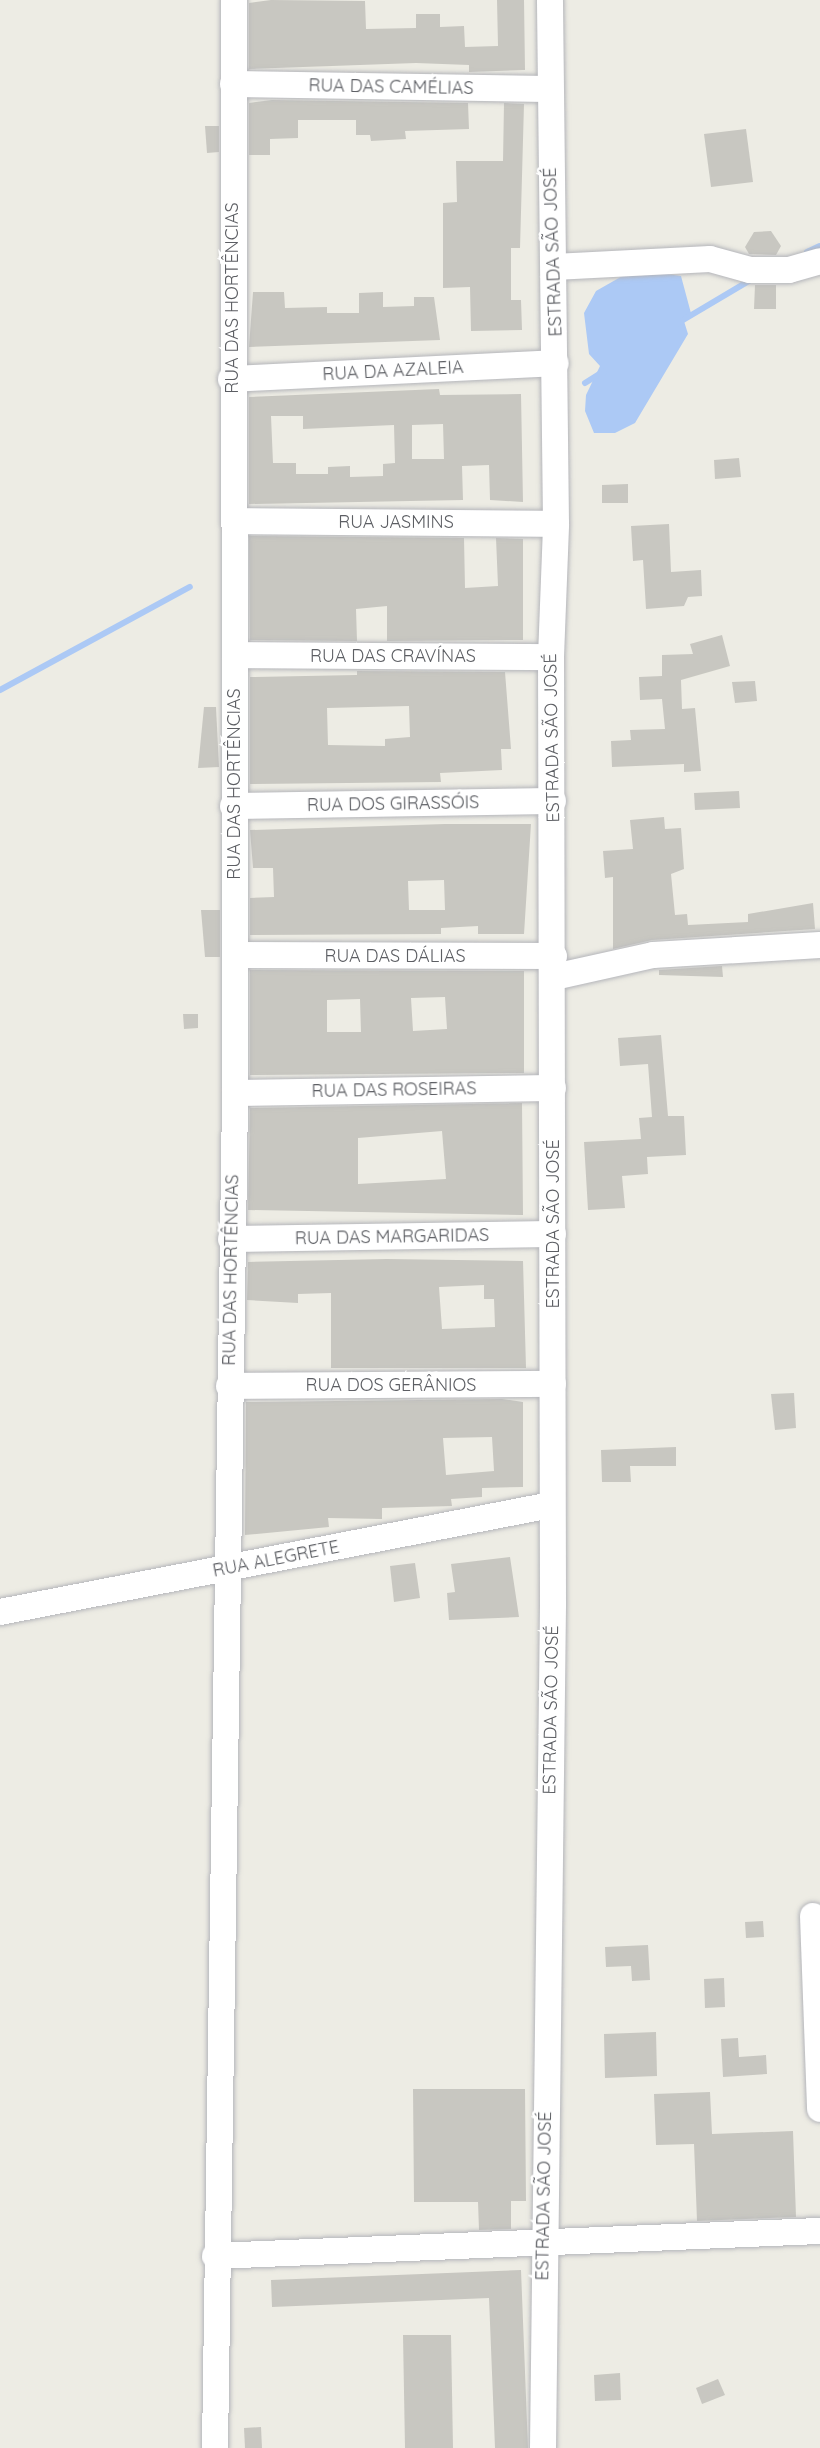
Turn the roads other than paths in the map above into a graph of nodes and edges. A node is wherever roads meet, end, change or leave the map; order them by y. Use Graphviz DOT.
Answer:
graph roads {
  1 [pos="234,0"];
  2 [pos="550,0"];
  3 [pos="233,84"];
  4 [pos="549,89"];
  5 [pos="820,261"];
  6 [pos="554,267"];
  7 [pos="556,363"];
  8 [pos="231,379"];
  9 [pos="236,521"];
  10 [pos="556,524"];
  11 [pos="235,655"];
  12 [pos="551,657"];
  13 [pos="553,801"];
  14 [pos="233,806"];
  15 [pos="820,945"];
  16 [pos="235,955"];
  17 [pos="554,967"];
  18 [pos="553,1088"];
  19 [pos="235,1093"];
  20 [pos="553,1234"];
  21 [pos="231,1239"];
  22 [pos="553,1384"];
  23 [pos="230,1386"];
  24 [pos="551,1505"];
  25 [pos="229,1568"];
  26 [pos="0,1612"];
  27 [pos="813,1916"];
  28 [pos="820,2109"];
  29 [pos="820,2231"];
  30 [pos="543,2245"];
  31 [pos="215,2256"];
  32 [pos="215,2448"];
  33 [pos="543,2448"];
  1 -- 3 [label="street, RUA DAS HORTÊNCIAS"];
  2 -- 4 [label="street, ESTRADA SÃO JOSÉ"];
  3 -- 4 [label="street, RUA DAS CAMÉLIAS"];
  3 -- 8 [label="street, RUA DAS HORTÊNCIAS"];
  4 -- 6 [label="street, ESTRADA SÃO JOSÉ"];
  5 -- 6 [label="street"];
  6 -- 7 [label="street, ESTRADA SÃO JOSÉ"];
  7 -- 8 [label="street, RUA DA AZALEIA"];
  7 -- 10 [label="street, ESTRADA SÃO JOSÉ"];
  8 -- 9 [label="street, RUA DAS HORTÊNCIAS"];
  9 -- 10 [label="street, RUA JASMINS"];
  9 -- 11 [label="street, RUA DAS HORTÊNCIAS"];
  10 -- 12 [label="street, ESTRADA SÃO JOSÉ"];
  11 -- 12 [label="street, RUA DAS CRAVÍNAS"];
  11 -- 14 [label="street, RUA DAS HORTÊNCIAS"];
  12 -- 13 [label="street, ESTRADA SÃO JOSÉ"];
  13 -- 14 [label="street, RUA DOS GIRASSÓIS"];
  13 -- 17 [label="street, ESTRADA SÃO JOSÉ"];
  14 -- 16 [label="street, RUA DAS HORTÊNCIAS"];
  15 -- 17 [label="street, RUA DAS DÁLIAS"];
  16 -- 17 [label="street, RUA DAS DÁLIAS"];
  16 -- 19 [label="street, RUA DAS HORTÊNCIAS"];
  17 -- 18 [label="street, ESTRADA SÃO JOSÉ"];
  18 -- 19 [label="street, RUA DAS ROSEIRAS"];
  18 -- 20 [label="street, ESTRADA SÃO JOSÉ"];
  19 -- 21 [label="street, RUA DAS HORTÊNCIAS"];
  20 -- 21 [label="street, RUA DAS MARGARIDAS"];
  20 -- 22 [label="street, ESTRADA SÃO JOSÉ"];
  21 -- 23 [label="street, RUA DAS HORTÊNCIAS"];
  22 -- 23 [label="street, RUA DOS GERÂNIOS"];
  22 -- 24 [label="street, ESTRADA SÃO JOSÉ"];
  23 -- 25 [label="street, RUA DAS HORTÊNCIAS"];
  24 -- 25 [label="street, RUA ALEGRETE"];
  24 -- 30 [label="street, ESTRADA SÃO JOSÉ"];
  25 -- 26 [label="street, RUA ALEGRETE"];
  25 -- 31 [label="street, RUA DAS HORTÊNCIAS"];
  27 -- 28 [label="street"];
  29 -- 30 [label="street"];
  30 -- 31 [label="street"];
  30 -- 33 [label="street, ESTRADA SÃO JOSÉ"];
  31 -- 32 [label="street, RUA DAS HORTÊNCIAS"];
}
